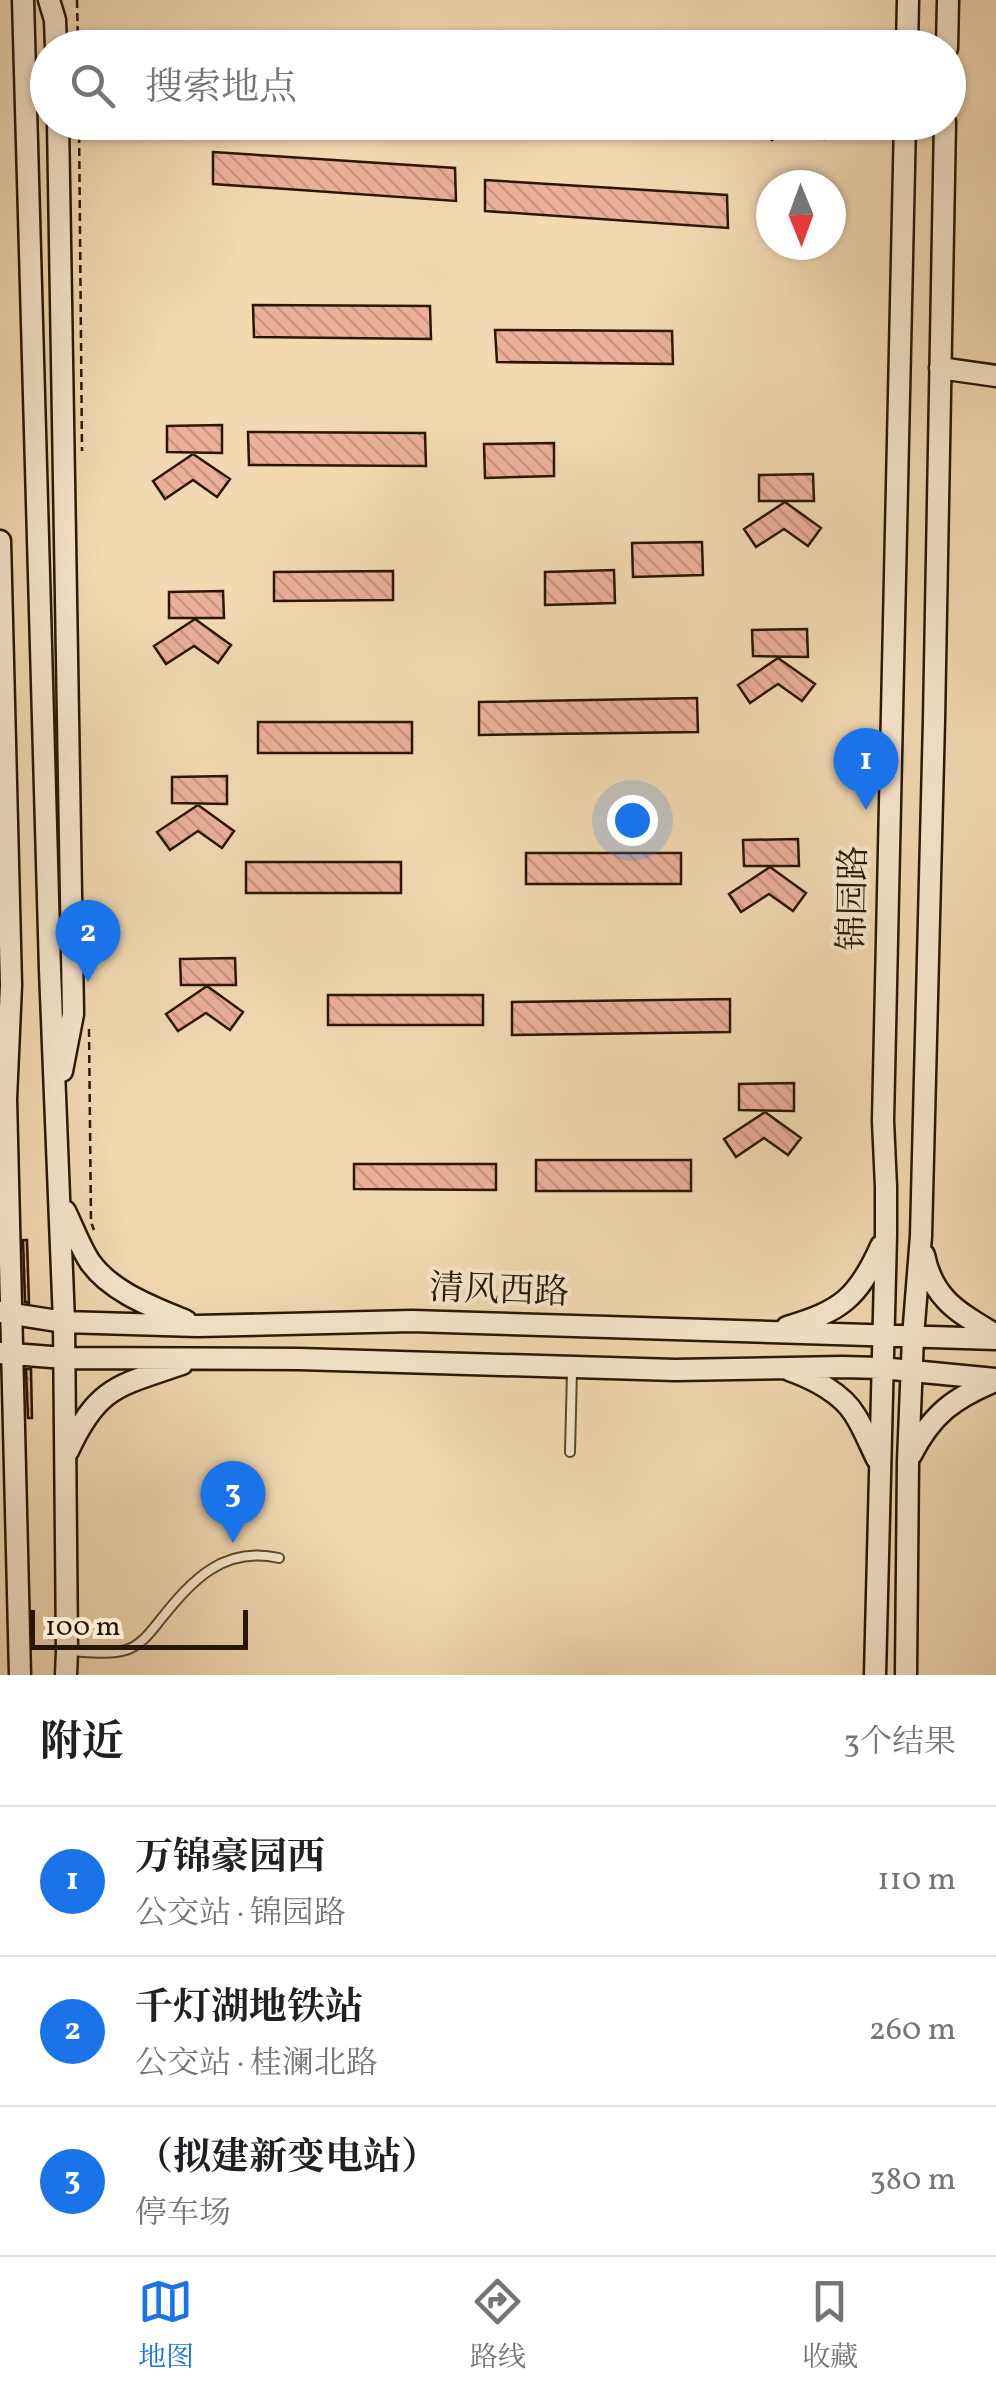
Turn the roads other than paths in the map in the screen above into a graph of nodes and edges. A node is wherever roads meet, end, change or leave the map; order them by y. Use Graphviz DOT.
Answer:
graph roads {
  1 [pos="24,0"];
  2 [pos="49,0"];
  3 [pos="908,0"];
  4 [pos="948,0"];
  5 [pos="55,30"];
  6 [pos="907,30"];
  7 [pos="947,30"];
  8 [pos="58,140"];
  9 [pos="906,140"];
  10 [pos="945,140"];
  11 [pos="940,368"];
  12 [pos="996,376"];
  13 [pos="0,541"];
  14 [pos="0,1054"];
  15 [pos="6,1099"];
  16 [pos="56,1102"];
  17 [pos="60,1202"];
  18 [pos="4,1209"];
  19 [pos="886,1235"];
  20 [pos="920,1236"];
  21 [pos="5,1313"];
  22 [pos="64,1322"];
  23 [pos="196,1326"];
  24 [pos="771,1332"];
  25 [pos="882,1336"];
  26 [pos="912,1337"];
  27 [pos="996,1337"];
  28 [pos="5,1354"];
  29 [pos="64,1358"];
  30 [pos="199,1358"];
  31 [pos="777,1366"];
  32 [pos="572,1367"];
  33 [pos="881,1368"];
  34 [pos="913,1371"];
  35 [pos="996,1380"];
  36 [pos="0,1436"];
  37 [pos="570,1452"];
  38 [pos="14,1456"];
  39 [pos="65,1457"];
  40 [pos="908,1462"];
  41 [pos="879,1465"];
  42 [pos="279,1558"];
  43 [pos="19,1624"];
  44 [pos="67,1652"];
  45 [pos="6,1675"];
  46 [pos="20,1675"];
  47 [pos="68,1675"];
  48 [pos="875,1675"];
  49 [pos="906,1675"];
  1 -- 16 [label="main road"];
  2 -- 5 [label="main road"];
  3 -- 6 [label="main road"];
  4 -- 7 [label="main road"];
  8 -- 16 [label="main road"];
  9 -- 19 [label="main road, 锦园路"];
  10 -- 11 [label="main road"];
  11 -- 12 [label="main road"];
  11 -- 20 [label="main road"];
  13 -- 15 [label="main road"];
  14 -- 15 [label="main road"];
  15 -- 18 [label="main road"];
  16 -- 17 [label="main road"];
  17 -- 22 [label="main road"];
  17 -- 23 [label="main road"];
  18 -- 21 [label="main road"];
  19 -- 24 [label="main road"];
  19 -- 25 [label="main road, 锦园路"];
  20 -- 26 [label="main road"];
  20 -- 27 [label="main road"];
  21 -- 22 [label="main road, 清风西路"];
  21 -- 28 [label="main road"];
  22 -- 23 [label="main road, 清风西路"];
  22 -- 29 [label="main road"];
  23 -- 24 [label="main road, 清风西路"];
  24 -- 25 [label="main road, 清风西路"];
  25 -- 26 [label="main road, 清风西路"];
  25 -- 33 [label="main road, 锦园路"];
  26 -- 27 [label="main road, 清风西路"];
  26 -- 34 [label="main road"];
  28 -- 29 [label="main road, 清风西路"];
  28 -- 38 [label="main road"];
  29 -- 30 [label="main road, 清风西路"];
  29 -- 39 [label="main road"];
  30 -- 32 [label="main road, 清风西路"];
  30 -- 39 [label="main road"];
  31 -- 32 [label="main road, 清风西路"];
  31 -- 33 [label="main road, 清风西路"];
  31 -- 41 [label="main road"];
  32 -- 37 [label="lane"];
  33 -- 34 [label="main road, 清风西路"];
  33 -- 41 [label="main road, 锦园路"];
  34 -- 35 [label="main road, 清风西路"];
  34 -- 40 [label="main road"];
  35 -- 40 [label="main road"];
  36 -- 38 [label="main road"];
  38 -- 43 [label="main road"];
  39 -- 44 [label="main road"];
  40 -- 49 [label="main road"];
  41 -- 48 [label="main road, 锦园路"];
  42 -- 44 [label="lane"];
  43 -- 45 [label="main road"];
  43 -- 46 [label="main road"];
  44 -- 47 [label="main road"];
}
